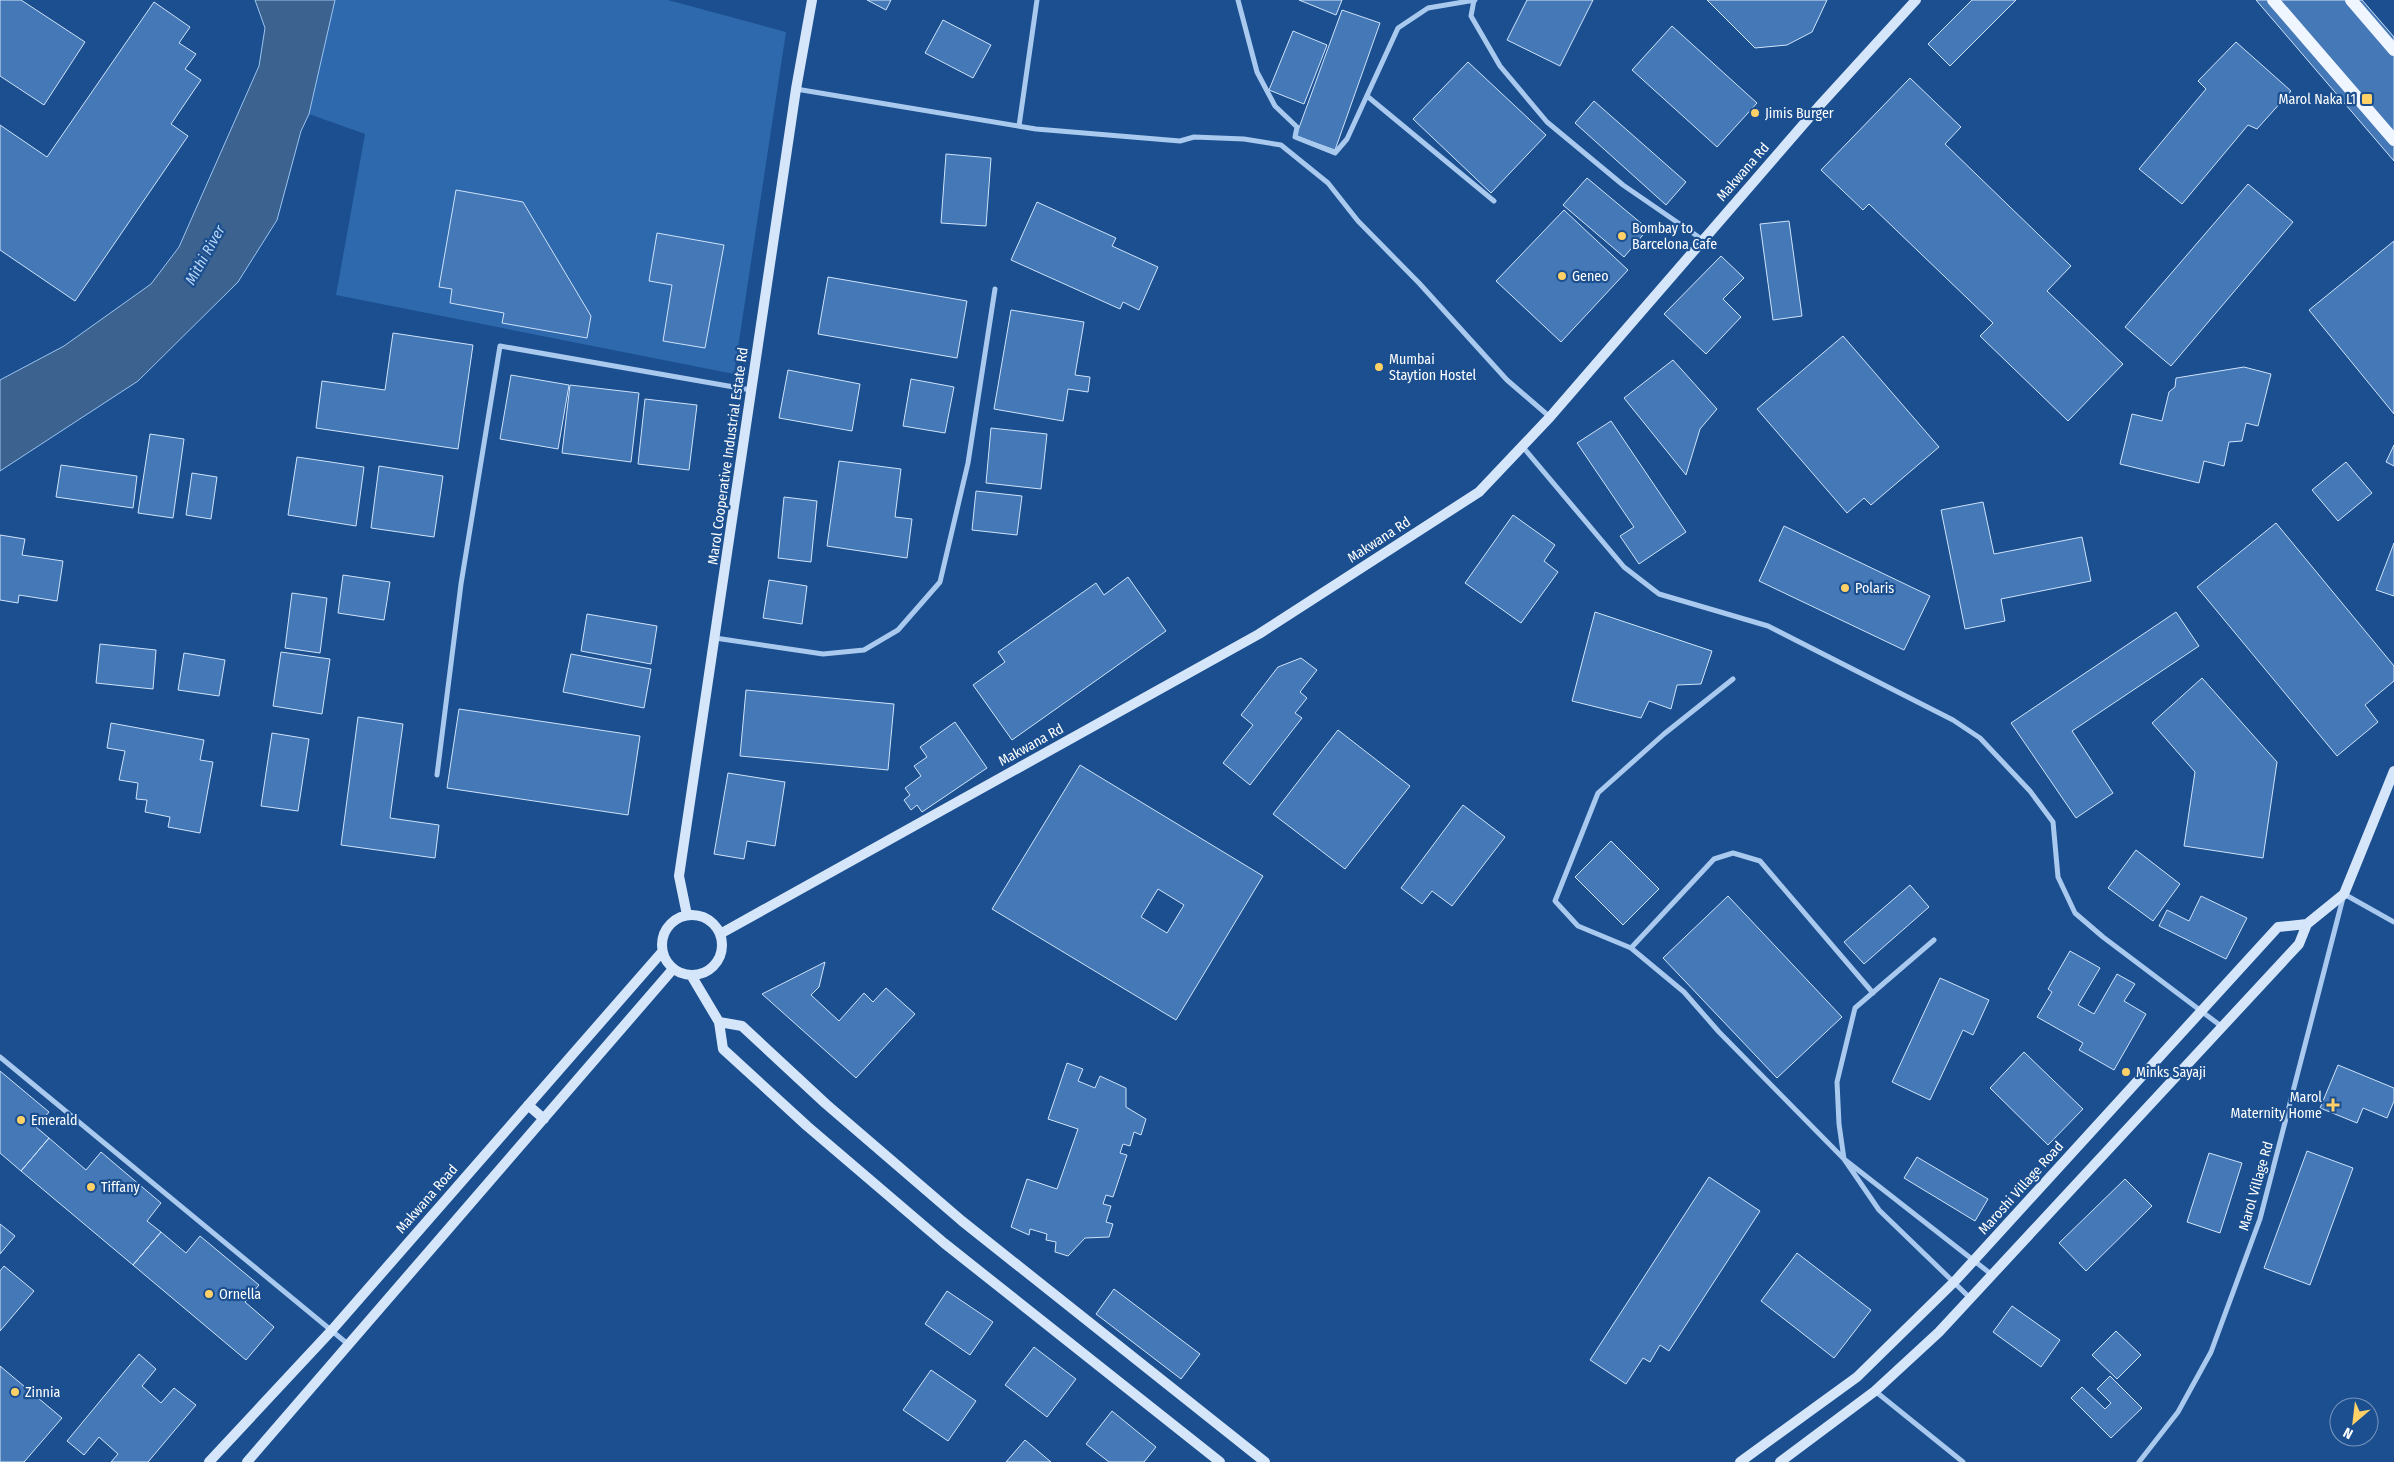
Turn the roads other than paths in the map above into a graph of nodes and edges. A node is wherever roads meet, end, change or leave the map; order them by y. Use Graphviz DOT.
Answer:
graph roads {
  1 [pos="812,0"];
  2 [pos="1037,0"];
  3 [pos="1238,0"];
  4 [pos="1475,0"];
  5 [pos="1916,0"];
  6 [pos="2273,0"];
  7 [pos="2351,0"];
  8 [pos="2394,50"];
  9 [pos="796,90"];
  10 [pos="1367,96"];
  11 [pos="1019,126"];
  12 [pos="2394,140"];
  13 [pos="1494,201"];
  14 [pos="1703,240"];
  15 [pos="995,290"];
  16 [pos="751,390"];
  17 [pos="1550,417"];
  18 [pos="1522,446"];
  19 [pos="715,638"];
  20 [pos="1733,680"];
  21 [pos="2394,771"];
  22 [pos="437,775"];
  23 [pos="2344,894"];
  24 [pos="687,915"];
  25 [pos="2394,922"];
  26 [pos="2307,924"];
  27 [pos="720,934"];
  28 [pos="1934,940"];
  29 [pos="1631,948"];
  30 [pos="662,952"];
  31 [pos="673,969"];
  32 [pos="691,975"];
  33 [pos="1873,993"];
  34 [pos="2202,1011"];
  35 [pos="719,1022"];
  36 [pos="2221,1026"];
  37 [pos="0,1057"];
  38 [pos="528,1105"];
  39 [pos="544,1119"];
  40 [pos="1844,1159"];
  41 [pos="1974,1260"];
  42 [pos="1991,1274"];
  43 [pos="1955,1281"];
  44 [pos="1969,1296"];
  45 [pos="332,1330"];
  46 [pos="349,1345"];
  47 [pos="1875,1391"];
  48 [pos="210,1462"];
  49 [pos="247,1462"];
  50 [pos="1220,1462"];
  51 [pos="1265,1462"];
  52 [pos="1740,1462"];
  53 [pos="1780,1462"];
  54 [pos="1963,1462"];
  55 [pos="2138,1462"];
  1 -- 9 [label="street, Marol Cooperative Industrial Estate Rd"];
  2 -- 11 [label="street"];
  3 -- 10 [label="street"];
  4 -- 10 [label="street"];
  4 -- 14 [label="street"];
  5 -- 14 [label="street, Makwana Rd"];
  6 -- 12 [label="main road"];
  7 -- 8 [label="main road"];
  9 -- 11 [label="street"];
  9 -- 16 [label="street, Marol Cooperative Industrial Estate Rd"];
  10 -- 13 [label="street"];
  11 -- 17 [label="street"];
  14 -- 17 [label="street, Makwana Rd"];
  15 -- 19 [label="street"];
  16 -- 19 [label="street, Marol Cooperative Industrial Estate Rd"];
  16 -- 22 [label="street"];
  17 -- 18 [label="street, Makwana Rd"];
  18 -- 27 [label="street, Makwana Rd"];
  18 -- 34 [label="street"];
  19 -- 24 [label="street, Marol Cooperative Industrial Estate Rd"];
  20 -- 29 [label="street"];
  21 -- 23 [label="street"];
  23 -- 25 [label="street"];
  23 -- 26 [label="street"];
  23 -- 55 [label="street, Marol Village Rd"];
  24 -- 27 [label="street"];
  24 -- 30 [label="street"];
  26 -- 34 [label="street, Maroshi Village Road"];
  26 -- 36 [label="street"];
  27 -- 32 [label="street"];
  28 -- 33 [label="street"];
  29 -- 33 [label="street"];
  29 -- 40 [label="street"];
  30 -- 31 [label="street"];
  30 -- 38 [label="street, Makwana Road"];
  31 -- 32 [label="street"];
  31 -- 39 [label="street"];
  32 -- 35 [label="street"];
  33 -- 40 [label="street"];
  34 -- 36 [label="street"];
  34 -- 41 [label="street, Maroshi Village Road"];
  35 -- 50 [label="street"];
  35 -- 51 [label="street"];
  36 -- 42 [label="street"];
  37 -- 45 [label="street"];
  38 -- 39 [label="street"];
  38 -- 45 [label="street, Makwana Road"];
  39 -- 46 [label="street"];
  40 -- 41 [label="street"];
  40 -- 43 [label="street"];
  41 -- 42 [label="street"];
  41 -- 43 [label="street, Maroshi Village Road"];
  42 -- 44 [label="street"];
  43 -- 44 [label="street"];
  43 -- 52 [label="street, Maroshi Village Road"];
  44 -- 47 [label="street"];
  45 -- 46 [label="street"];
  45 -- 48 [label="street, Makwana Road"];
  46 -- 49 [label="street"];
  47 -- 53 [label="street"];
  47 -- 54 [label="street"];
}
